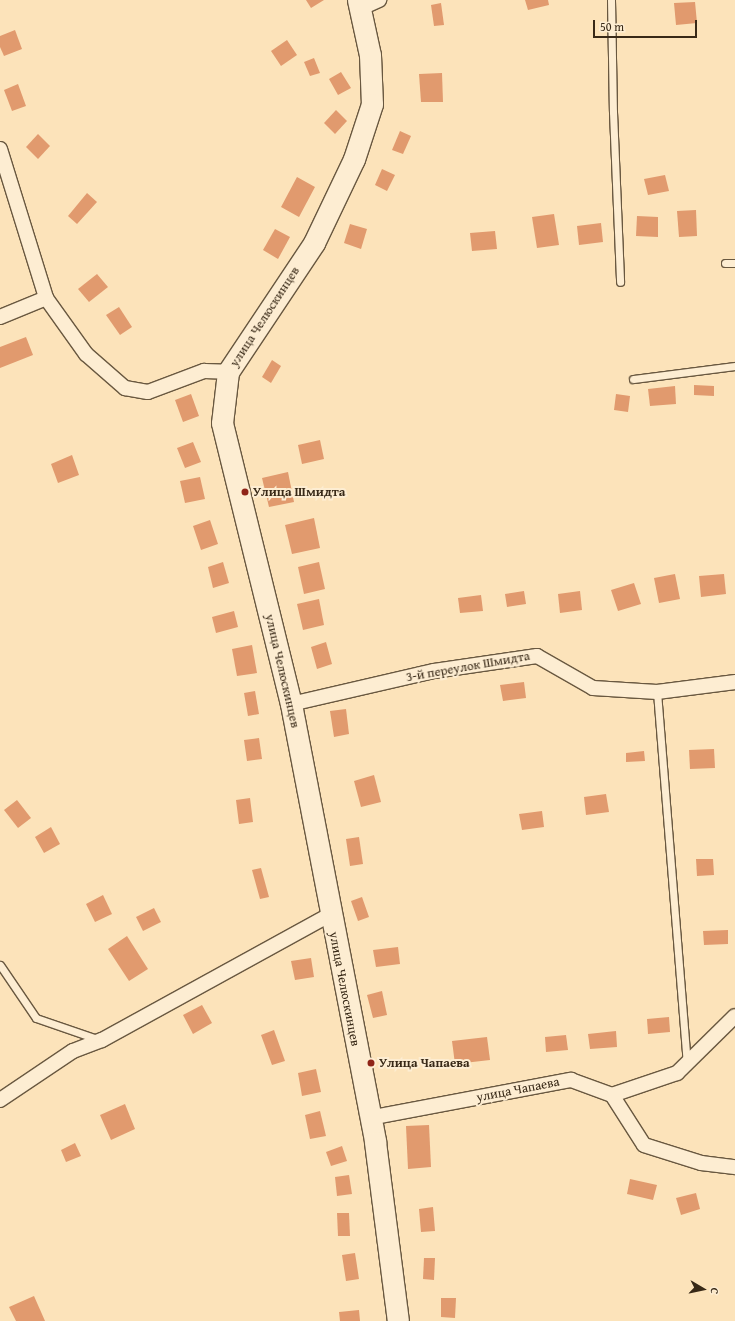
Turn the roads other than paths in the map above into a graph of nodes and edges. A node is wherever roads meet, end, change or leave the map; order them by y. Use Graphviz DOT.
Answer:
graph roads {
  1 [pos="611,0"];
  2 [pos="366,3"];
  3 [pos="0,149"];
  4 [pos="725,263"];
  5 [pos="735,263"];
  6 [pos="620,282"];
  7 [pos="46,298"];
  8 [pos="0,317"];
  9 [pos="735,366"];
  10 [pos="228,372"];
  11 [pos="633,379"];
  12 [pos="735,682"];
  13 [pos="657,692"];
  14 [pos="291,704"];
  15 [pos="330,914"];
  16 [pos="1,967"];
  17 [pos="735,1016"];
  18 [pos="102,1040"];
  19 [pos="687,1062"];
  20 [pos="612,1095"];
  21 [pos="0,1100"];
  22 [pos="369,1118"];
  23 [pos="735,1167"];
  24 [pos="398,1321"];
  1 -- 6 [label="lane"];
  2 -- 10 [label="street, улица Челюскинцев"];
  3 -- 7 [label="street"];
  4 -- 5 [label="lane"];
  7 -- 8 [label="street"];
  7 -- 10 [label="street"];
  9 -- 11 [label="lane"];
  10 -- 14 [label="street, улица Челюскинцев"];
  12 -- 13 [label="street, 3-й переулок Шмидта"];
  13 -- 14 [label="street, 3-й переулок Шмидта"];
  13 -- 19 [label="lane"];
  14 -- 15 [label="street, улица Челюскинцев"];
  15 -- 18 [label="street"];
  15 -- 22 [label="street, улица Челюскинцев"];
  16 -- 18 [label="lane"];
  17 -- 19 [label="street"];
  18 -- 21 [label="street"];
  19 -- 20 [label="street"];
  20 -- 22 [label="street, улица Чапаева"];
  20 -- 23 [label="street"];
  22 -- 24 [label="street, улица Челюскинцев"];
}
